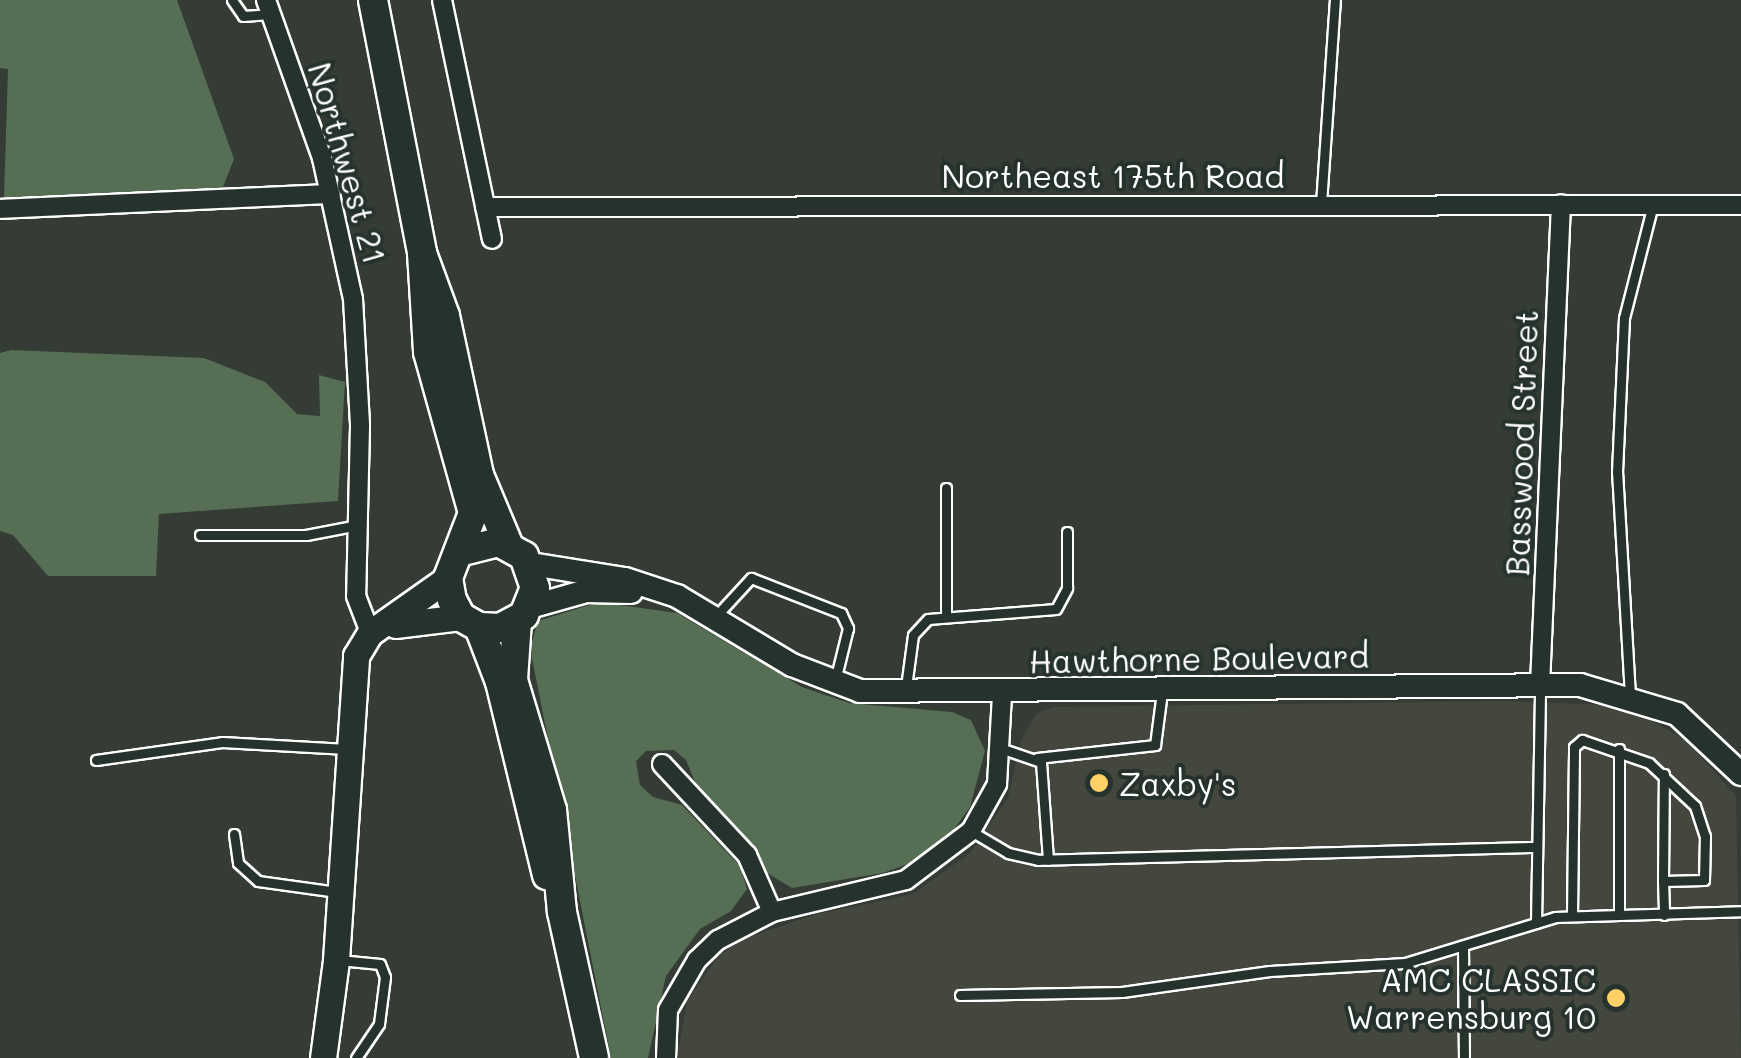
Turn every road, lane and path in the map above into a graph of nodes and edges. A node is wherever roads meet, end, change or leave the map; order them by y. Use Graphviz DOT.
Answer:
graph roads {
  1 [pos="232,0"];
  2 [pos="373,0"];
  3 [pos="442,0"];
  4 [pos="1335,0"];
  5 [pos="269,7"];
  6 [pos="332,194"];
  7 [pos="1321,204"];
  8 [pos="1561,204"];
  9 [pos="1653,204"];
  10 [pos="1741,204"];
  11 [pos="485,207"];
  12 [pos="0,209"];
  13 [pos="492,239"];
  14 [pos="422,253"];
  15 [pos="946,488"];
  16 [pos="358,525"];
  17 [pos="1068,532"];
  18 [pos="200,535"];
  19 [pos="508,544"];
  20 [pos="462,552"];
  21 [pos="530,564"];
  22 [pos="448,578"];
  23 [pos="654,590"];
  24 [pos="523,614"];
  25 [pos="946,614"];
  26 [pos="716,616"];
  27 [pos="470,622"];
  28 [pos="378,629"];
  29 [pos="834,684"];
  30 [pos="1540,685"];
  31 [pos="1162,692"];
  32 [pos="1002,694"];
  33 [pos="905,695"];
  34 [pos="1630,696"];
  35 [pos="1002,749"];
  36 [pos="1618,749"];
  37 [pos="347,750"];
  38 [pos="1037,758"];
  39 [pos="96,760"];
  40 [pos="662,764"];
  41 [pos="1664,774"];
  42 [pos="1741,774"];
  43 [pos="971,831"];
  44 [pos="234,834"];
  45 [pos="1536,847"];
  46 [pos="1048,860"];
  47 [pos="1663,881"];
  48 [pos="340,892"];
  49 [pos="1741,911"];
  50 [pos="562,912"];
  51 [pos="772,912"];
  52 [pos="1572,915"];
  53 [pos="1618,915"];
  54 [pos="1664,915"];
  55 [pos="1536,923"];
  56 [pos="1463,946"];
  57 [pos="336,960"];
  58 [pos="960,995"];
  59 [pos="323,1058"];
  60 [pos="356,1058"];
  61 [pos="594,1058"];
  62 [pos="666,1058"];
  63 [pos="1464,1058"];
  1 -- 5 [label="lane"];
  2 -- 14 [label="main road"];
  3 -- 11 [label="street"];
  4 -- 7 [label="lane"];
  5 -- 6 [label="street, Northwest 21"];
  6 -- 12 [label="street"];
  6 -- 16 [label="street, Northwest 21"];
  7 -- 8 [label="street, Northeast 175th Road"];
  7 -- 11 [label="street, Northeast 175th Road"];
  8 -- 9 [label="street, Northeast 175th Road"];
  8 -- 30 [label="street, Basswood Street"];
  9 -- 10 [label="street, Northeast 175th Road"];
  9 -- 34 [label="lane"];
  11 -- 13 [label="street"];
  14 -- 19 [label="main road"];
  14 -- 20 [label="main road"];
  15 -- 25 [label="lane"];
  16 -- 18 [label="lane"];
  16 -- 28 [label="street, Northwest 21"];
  17 -- 25 [label="lane"];
  19 -- 20 [label="main road"];
  19 -- 21 [label="main road"];
  20 -- 22 [label="main road"];
  21 -- 23 [label="street, Hawthorne Boulevard"];
  21 -- 24 [label="main road"];
  22 -- 27 [label="main road"];
  22 -- 28 [label="main road"];
  23 -- 24 [label="street, Hawthorne Boulevard"];
  23 -- 26 [label="street, Hawthorne Boulevard"];
  24 -- 27 [label="main road"];
  24 -- 50 [label="main road"];
  25 -- 33 [label="lane"];
  26 -- 29 [label="street, Hawthorne Boulevard"];
  26 -- 29 [label="lane"];
  27 -- 28 [label="main road"];
  27 -- 50 [label="main road"];
  28 -- 37 [label="main road"];
  29 -- 33 [label="street, Hawthorne Boulevard"];
  30 -- 31 [label="street, Hawthorne Boulevard"];
  30 -- 34 [label="street, Hawthorne Boulevard"];
  30 -- 45 [label="lane"];
  31 -- 32 [label="street, Hawthorne Boulevard"];
  31 -- 38 [label="lane"];
  32 -- 33 [label="street, Hawthorne Boulevard"];
  32 -- 35 [label="street"];
  34 -- 42 [label="street, Hawthorne Boulevard"];
  35 -- 38 [label="lane"];
  35 -- 43 [label="street"];
  36 -- 41 [label="lane"];
  36 -- 52 [label="lane"];
  36 -- 53 [label="lane"];
  37 -- 39 [label="lane"];
  37 -- 48 [label="main road"];
  38 -- 46 [label="lane"];
  40 -- 51 [label="street"];
  41 -- 47 [label="lane"];
  41 -- 47 [label="lane"];
  43 -- 46 [label="lane"];
  43 -- 51 [label="street"];
  44 -- 48 [label="lane"];
  45 -- 46 [label="lane"];
  45 -- 55 [label="lane"];
  47 -- 54 [label="lane"];
  48 -- 57 [label="main road"];
  49 -- 54 [label="lane"];
  50 -- 61 [label="main road"];
  51 -- 62 [label="street"];
  52 -- 53 [label="lane"];
  52 -- 55 [label="lane"];
  53 -- 54 [label="lane"];
  55 -- 56 [label="lane"];
  56 -- 58 [label="lane"];
  56 -- 63 [label="lane"];
  57 -- 59 [label="main road"];
  57 -- 60 [label="lane"];
}
